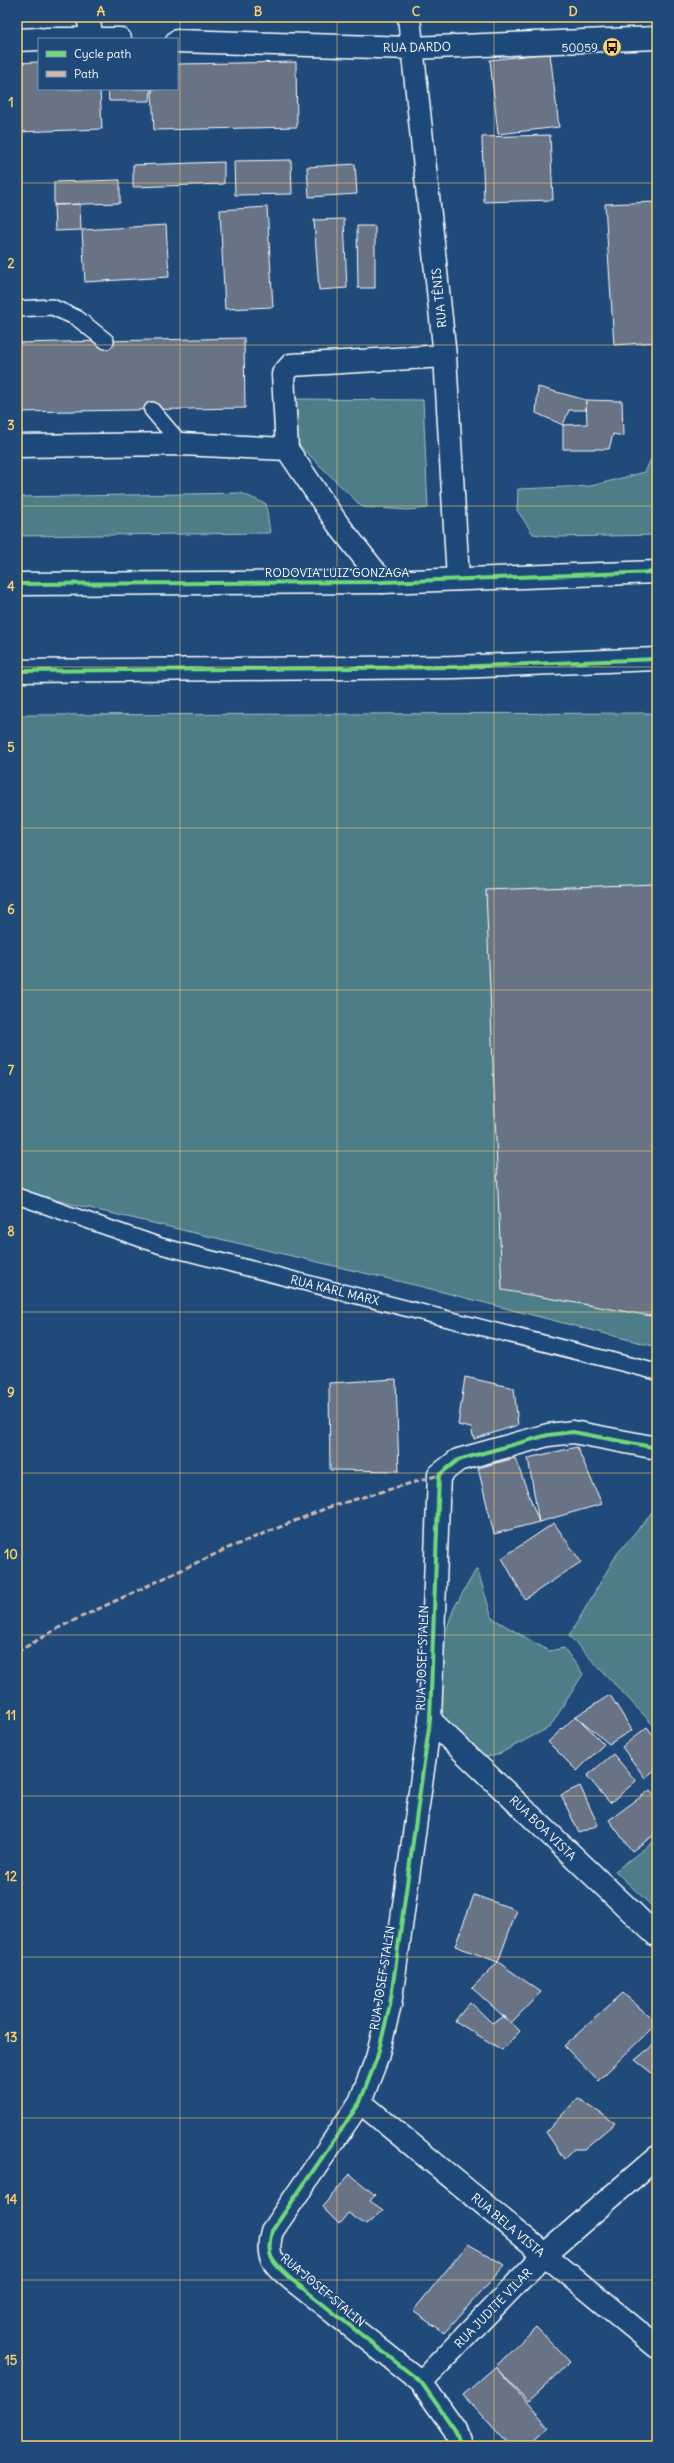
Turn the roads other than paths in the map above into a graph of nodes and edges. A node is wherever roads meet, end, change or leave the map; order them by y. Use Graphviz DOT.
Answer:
graph roads {
  1 [pos="88,17"];
  2 [pos="409,17"];
  3 [pos="92,38"];
  4 [pos="657,38"];
  5 [pos="38,39"];
  6 [pos="17,40"];
  7 [pos="178,41"];
  8 [pos="411,48"];
  9 [pos="17,309"];
  10 [pos="106,341"];
  11 [pos="445,356"];
  12 [pos="152,410"];
  13 [pos="181,444"];
  14 [pos="17,446"];
  15 [pos="287,449"];
  16 [pos="657,572"];
  17 [pos="458,579"];
  18 [pos="383,582"];
  19 [pos="17,584"];
  20 [pos="657,659"];
  21 [pos="17,671"];
  22 [pos="17,1196"];
  23 [pos="657,1372"];
  24 [pos="657,1448"];
  25 [pos="430,1720"];
  26 [pos="657,1936"];
  27 [pos="360,2102"];
  28 [pos="657,2157"];
  29 [pos="544,2255"];
  30 [pos="657,2347"];
  31 [pos="421,2382"];
  32 [pos="461,2446"];
  1 -- 3 [label="main road"];
  2 -- 8 [label="main road, RUA TÊNIS"];
  4 -- 8 [label="main road, RUA DARDO"];
  5 -- 6 [label="main road"];
  7 -- 8 [label="main road, RUA DARDO"];
  8 -- 11 [label="main road, RUA TÊNIS"];
  9 -- 10 [label="lane"];
  11 -- 15 [label="main road"];
  11 -- 17 [label="main road, RUA TÊNIS"];
  12 -- 13 [label="lane"];
  13 -- 14 [label="main road"];
  13 -- 15 [label="main road"];
  15 -- 18 [label="main road"];
  16 -- 17 [label="main road, RODOVIA LUIZ GONZAGA"];
  17 -- 18 [label="main road, RODOVIA LUIZ GONZAGA"];
  18 -- 19 [label="main road, RODOVIA LUIZ GONZAGA"];
  20 -- 21 [label="main road"];
  22 -- 23 [label="lane, RUA KARL MARX"];
  24 -- 25 [label="main road, RUA JOSEF STALIN"];
  25 -- 26 [label="main road, RUA BOA VISTA"];
  25 -- 27 [label="main road, RUA JOSEF STALIN"];
  27 -- 29 [label="main road, RUA BELA VISTA"];
  27 -- 31 [label="main road, RUA JOSEF STALIN"];
  28 -- 29 [label="main road, RUA JUDITE VILAR"];
  29 -- 30 [label="main road, RUA BELA VISTA"];
  29 -- 31 [label="main road, RUA JUDITE VILAR"];
  31 -- 32 [label="main road, RUA JOSEF STALIN"];
}
